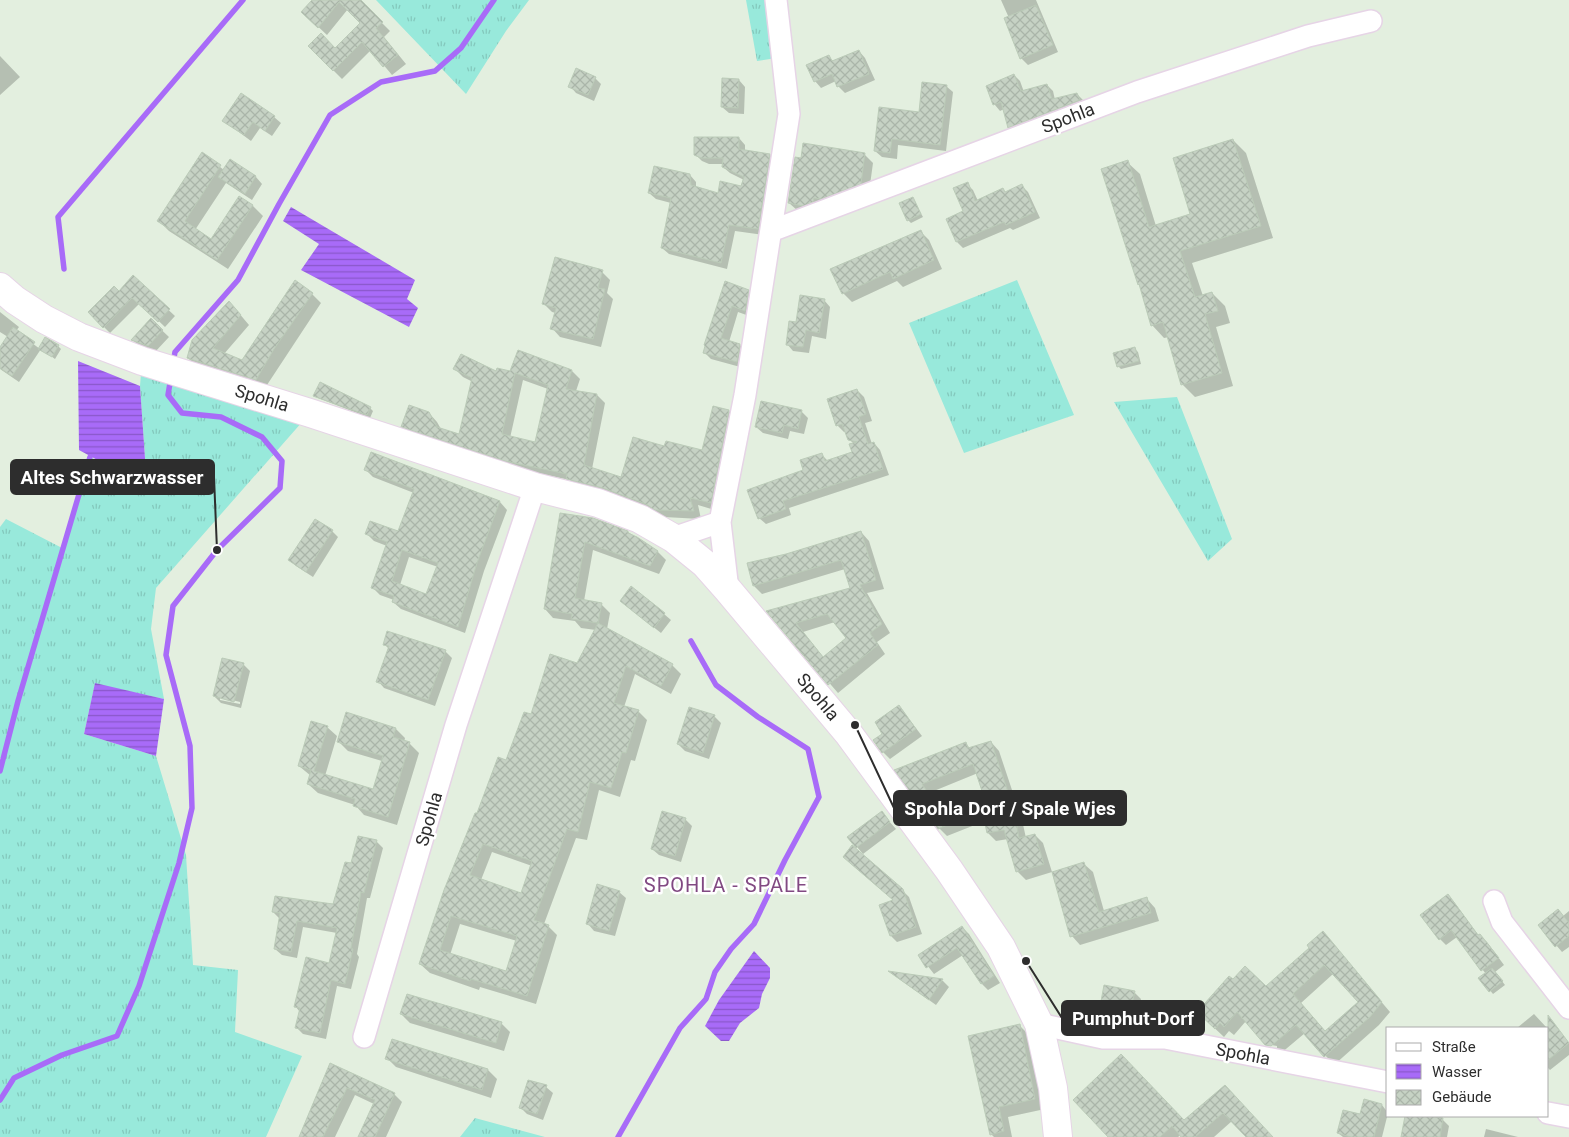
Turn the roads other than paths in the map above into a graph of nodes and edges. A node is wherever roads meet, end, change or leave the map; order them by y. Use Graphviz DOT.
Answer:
graph roads {
  1 [pos="776,0"];
  2 [pos="1371,21"];
  3 [pos="770,231"];
  4 [pos="0,288"];
  5 [pos="535,487"];
  6 [pos="720,522"];
  7 [pos="673,538"];
  8 [pos="728,590"];
  9 [pos="1494,901"];
  10 [pos="1569,1008"];
  11 [pos="1039,1024"];
  12 [pos="364,1037"];
  13 [pos="1386,1082"];
  14 [pos="1549,1113"];
  15 [pos="1569,1118"];
  16 [pos="1058,1137"];
  1 -- 3 [label="street"];
  2 -- 3 [label="street, Spohla"];
  3 -- 6 [label="street"];
  4 -- 5 [label="street, Spohla"];
  5 -- 7 [label="street, Spohla"];
  5 -- 12 [label="street, Spohla"];
  6 -- 7 [label="street"];
  6 -- 8 [label="street"];
  7 -- 8 [label="street, Spohla"];
  8 -- 11 [label="street, Spohla"];
  9 -- 10 [label="street"];
  11 -- 13 [label="street, Spohla"];
  11 -- 16 [label="street, Spohla"];
  14 -- 15 [label="street"];
}
